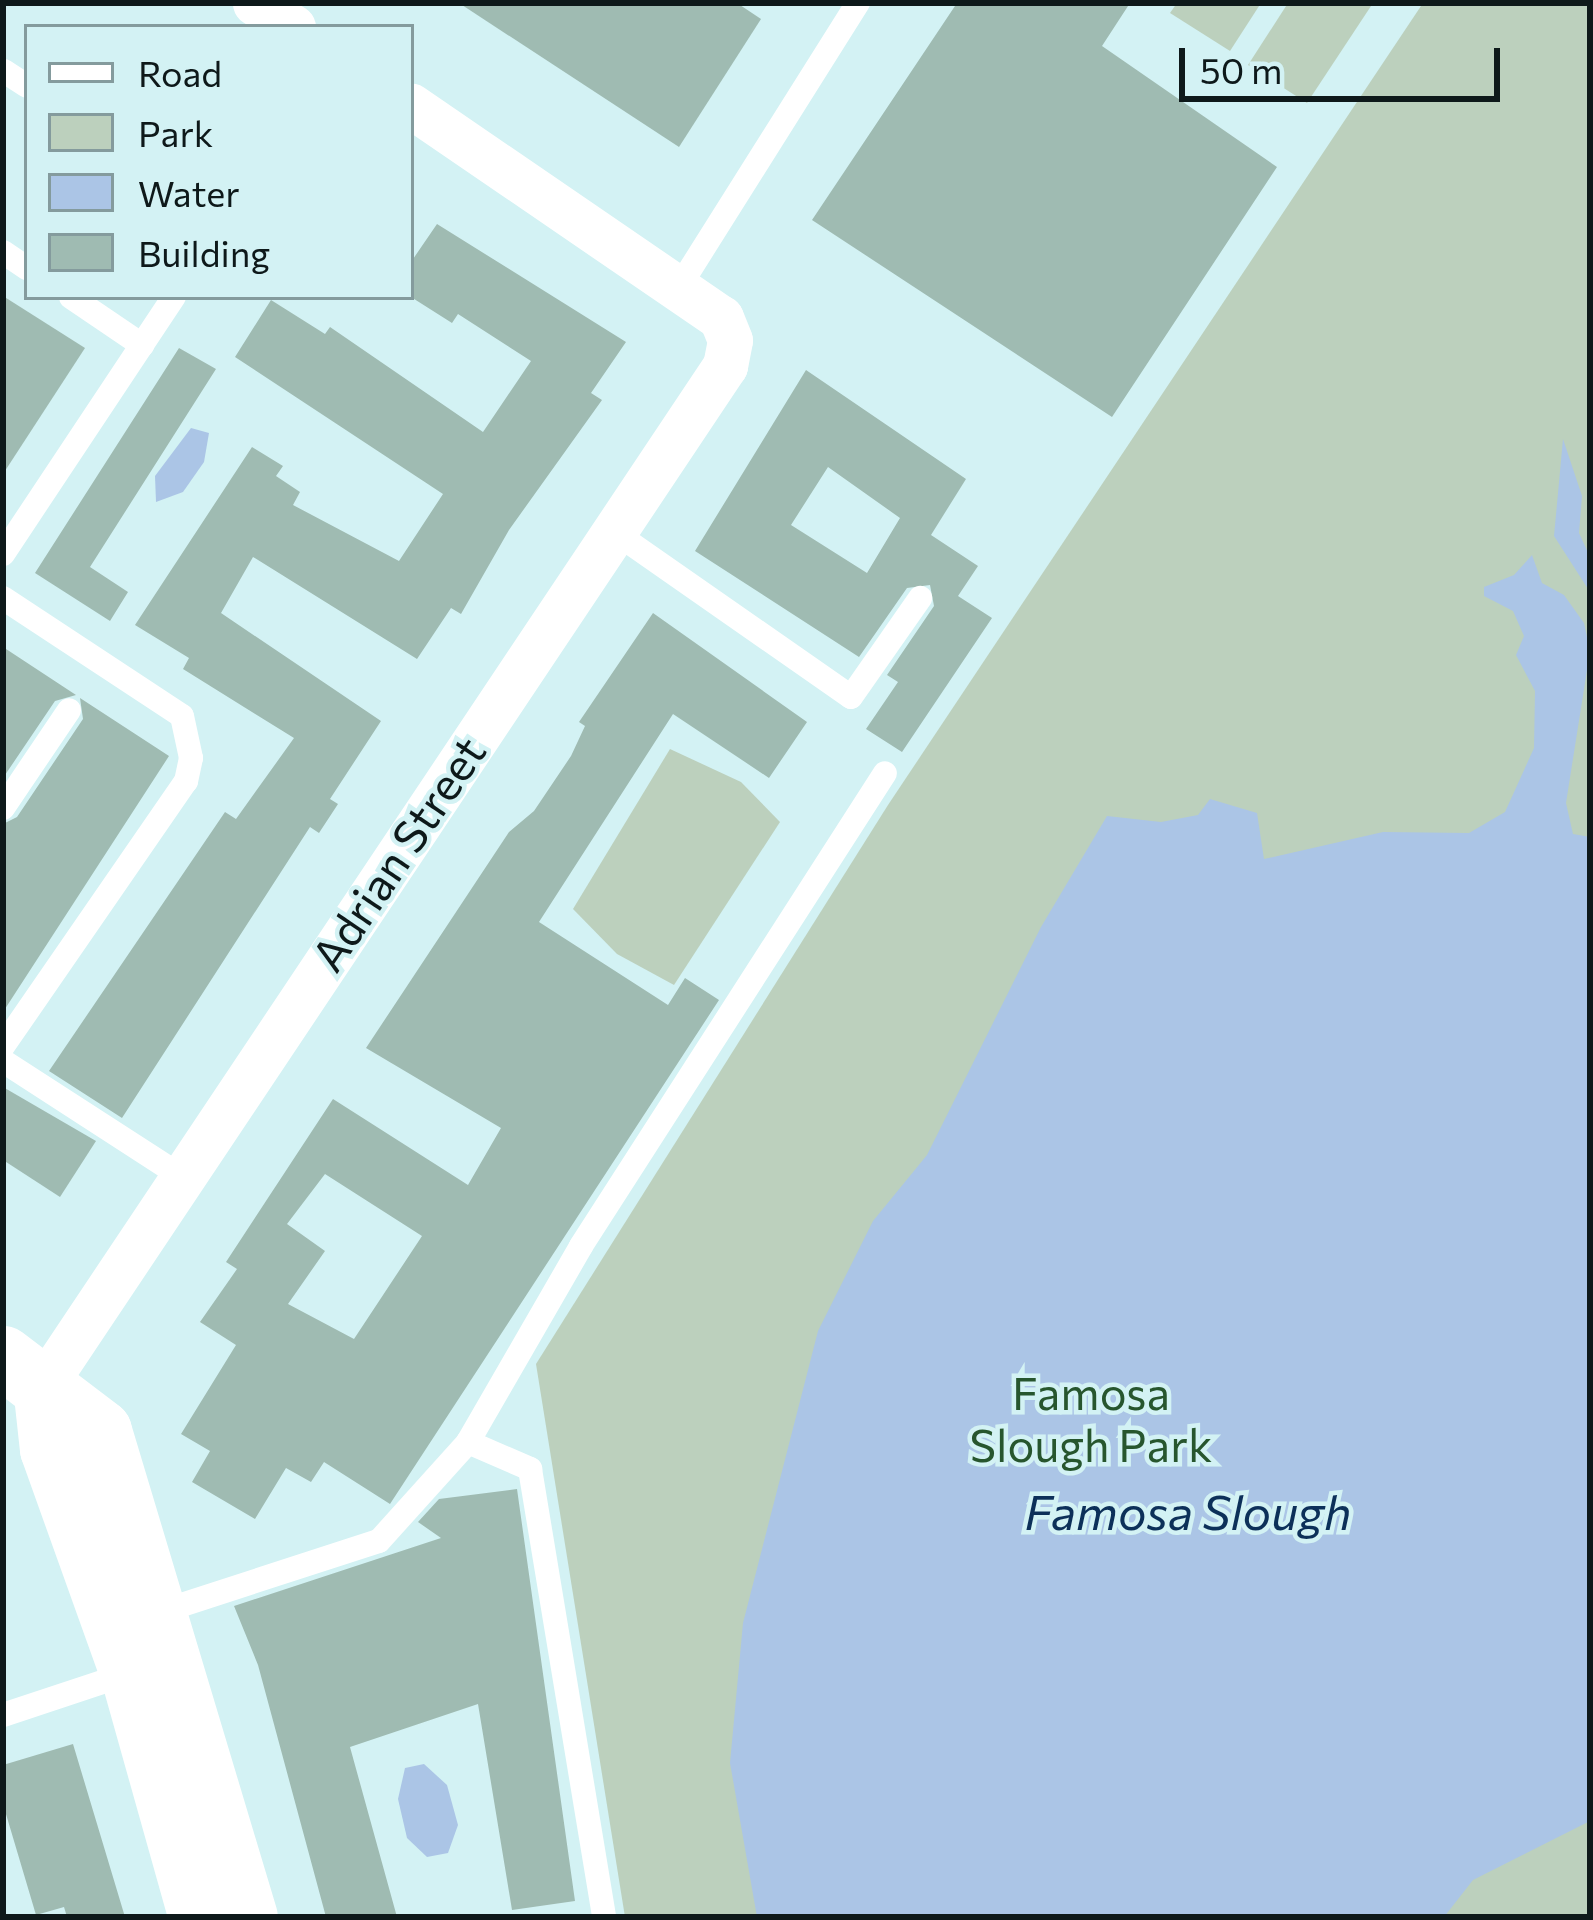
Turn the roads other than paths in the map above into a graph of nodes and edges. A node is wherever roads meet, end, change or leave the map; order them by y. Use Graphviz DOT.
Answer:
graph roads {
  1 [pos="255,3"];
  2 [pos="858,3"];
  3 [pos="288,24"];
  4 [pos="414,108"];
  5 [pos="679,286"];
  6 [pos="75,300"];
  7 [pos="172,300"];
  8 [pos="142,345"];
  9 [pos="613,531"];
  10 [pos="3,554"];
  11 [pos="3,598"];
  12 [pos="920,598"];
  13 [pos="69,710"];
  14 [pos="885,773"];
  15 [pos="3,808"];
  16 [pos="3,1046"];
  17 [pos="3,1061"];
  18 [pos="181,1176"];
  19 [pos="24,1371"];
  20 [pos="468,1442"];
  21 [pos="153,1648"];
  22 [pos="3,1715"];
  23 [pos="200,1917"];
  24 [pos="246,1917"];
  25 [pos="604,1917"];
  1 -- 3 [label="street"];
  2 -- 5 [label="lane"];
  4 -- 5 [label="street"];
  5 -- 9 [label="street, Adrian Street"];
  6 -- 8 [label="lane"];
  7 -- 8 [label="lane"];
  8 -- 10 [label="lane"];
  9 -- 12 [label="lane"];
  9 -- 18 [label="street, Adrian Street"];
  11 -- 16 [label="lane"];
  13 -- 15 [label="lane"];
  14 -- 20 [label="lane"];
  17 -- 18 [label="lane"];
  18 -- 19 [label="street, Adrian Street"];
  19 -- 21 [label="street, Adrian Street"];
  20 -- 21 [label="lane"];
  20 -- 25 [label="lane"];
  21 -- 22 [label="lane"];
  21 -- 23 [label="street, Adrian Street"];
  21 -- 24 [label="street, Adrian Street"];
}
